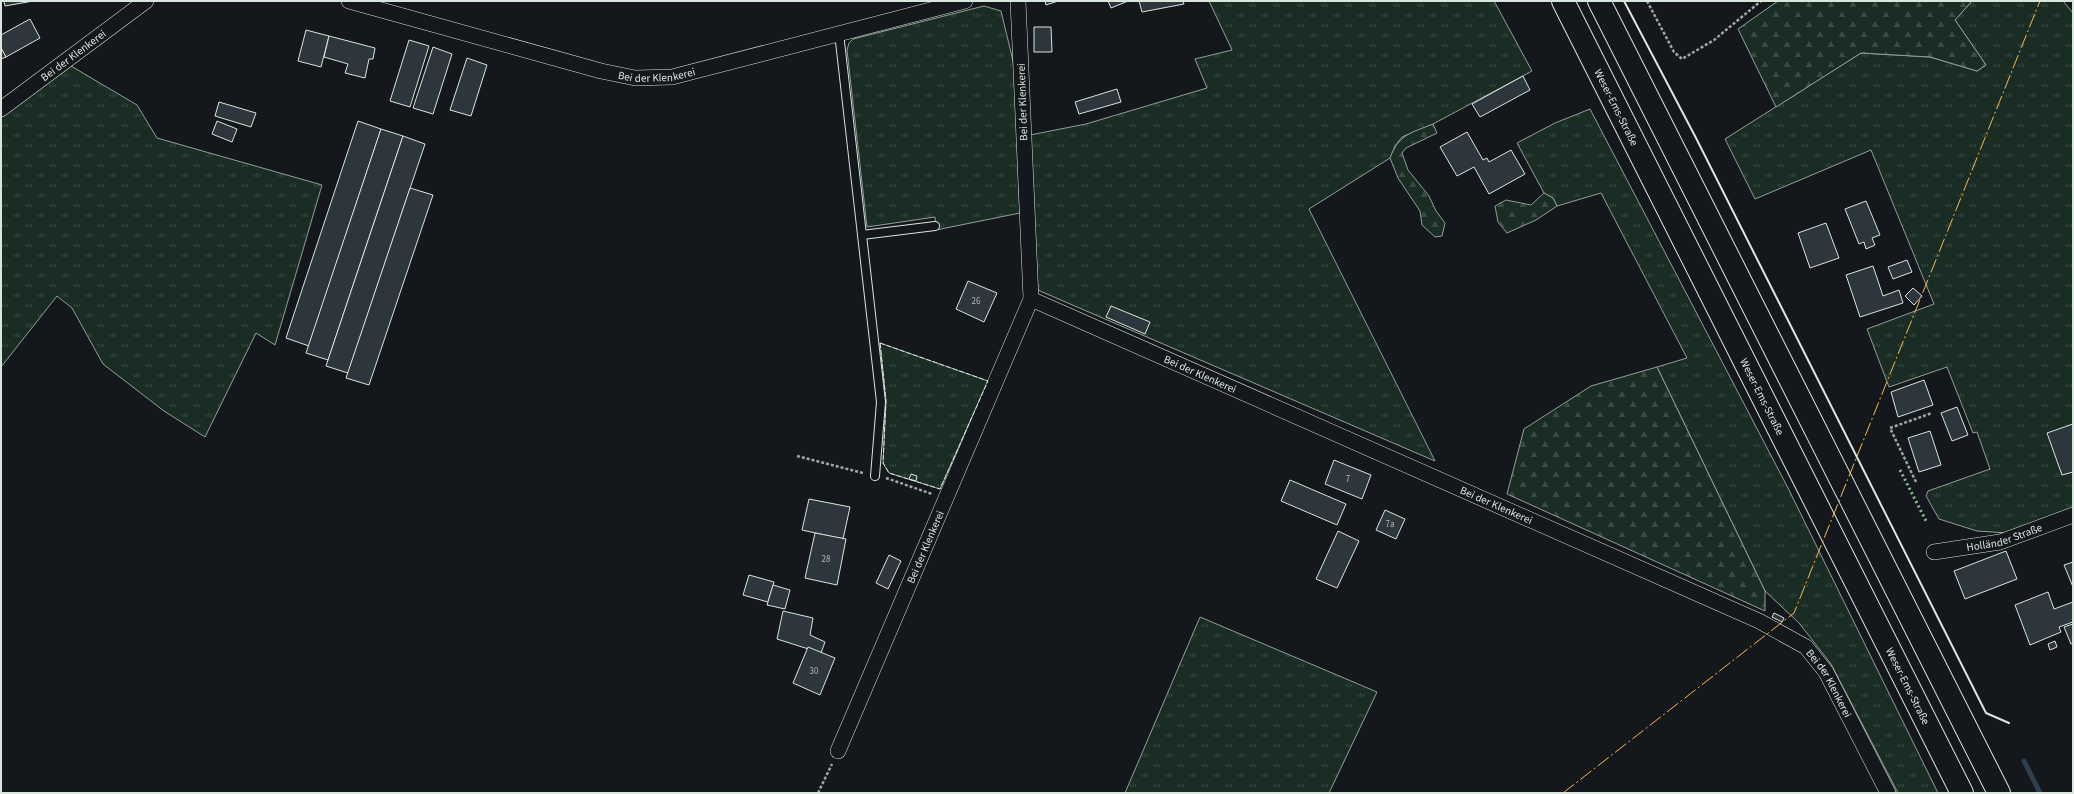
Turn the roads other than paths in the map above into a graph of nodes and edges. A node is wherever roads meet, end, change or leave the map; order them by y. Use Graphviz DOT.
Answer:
graph roads {
  1 [pos="146,1"];
  2 [pos="348,1"];
  3 [pos="965,1"];
  4 [pos="1018,1"];
  5 [pos="1563,1"];
  6 [pos="1599,1"];
  7 [pos="838,33"];
  8 [pos="1,109"];
  9 [pos="935,226"];
  10 [pos="862,235"];
  11 [pos="1031,299"];
  12 [pos="876,476"];
  13 [pos="2073,515"];
  14 [pos="1934,552"];
  15 [pos="838,751"];
  16 [pos="1888,793"];
  17 [pos="1962,793"];
  18 [pos="1999,793"];
  1 -- 8 [label="street, Bei der Klenkerei"];
  2 -- 7 [label="street, Bei der Klenkerei"];
  3 -- 7 [label="street, Bei der Klenkerei"];
  4 -- 11 [label="street, Bei der Klenkerei"];
  5 -- 17 [label="highway, Weser-Ems-Straße"];
  6 -- 18 [label="highway"];
  7 -- 10 [label="lane"];
  9 -- 10 [label="lane"];
  10 -- 12 [label="lane"];
  11 -- 15 [label="street, Bei der Klenkerei"];
  11 -- 16 [label="street, Bei der Klenkerei"];
  13 -- 14 [label="street, Holländer Straße"];
}
